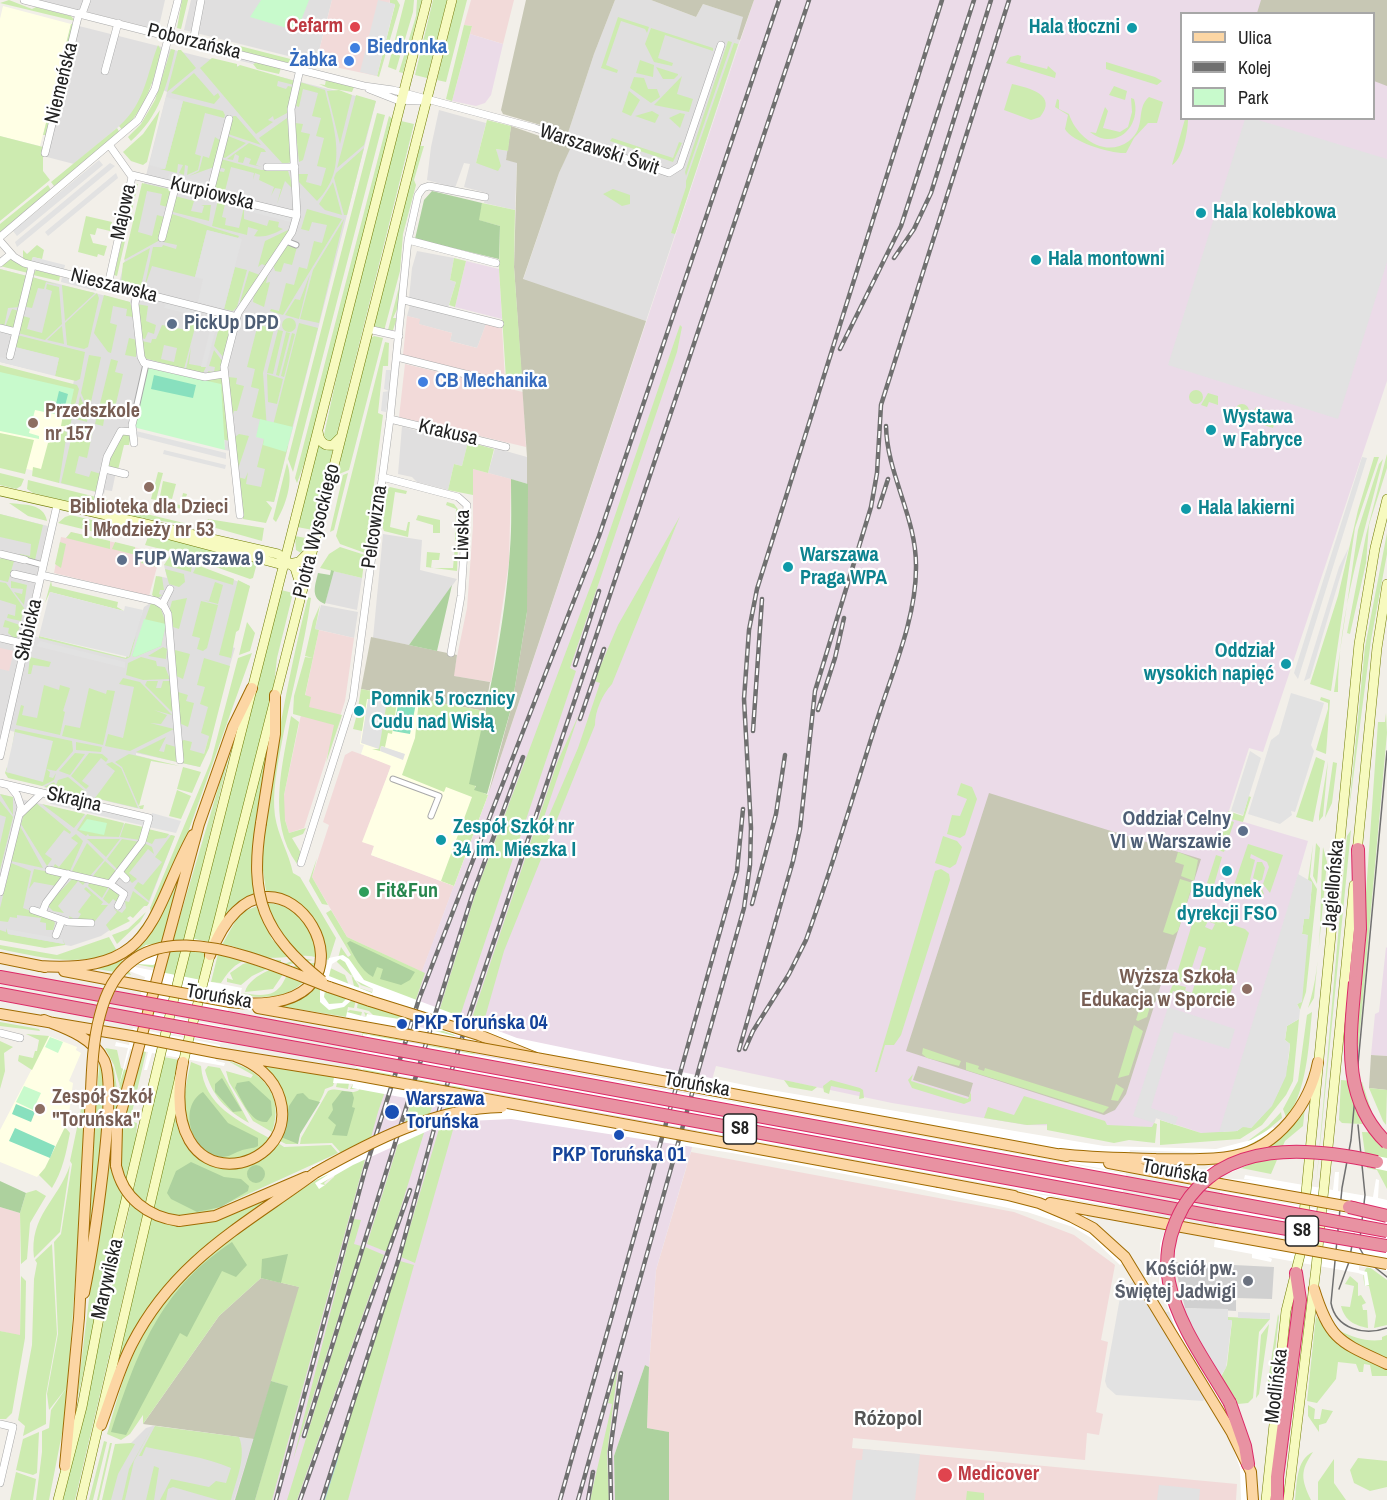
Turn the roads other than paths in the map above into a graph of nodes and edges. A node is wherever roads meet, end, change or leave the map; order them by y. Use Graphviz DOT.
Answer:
graph roads {
  1 [pos="24,0"];
  2 [pos="87,0"];
  3 [pos="178,0"];
  4 [pos="201,0"];
  5 [pos="427,0"];
  6 [pos="452,0"];
  7 [pos="34,1"];
  8 [pos="81,14"];
  9 [pos="118,23"];
  10 [pos="169,36"];
  11 [pos="193,42"];
  12 [pos="721,45"];
  13 [pos="300,69"];
  14 [pos="105,71"];
  15 [pos="403,97"];
  16 [pos="426,101"];
  17 [pos="229,120"];
  18 [pos="110,146"];
  19 [pos="45,153"];
  20 [pos="267,167"];
  21 [pos="295,167"];
  22 [pos="132,175"];
  23 [pos="176,184"];
  24 [pos="210,193"];
  25 [pos="485,197"];
  26 [pos="295,214"];
  27 [pos="162,238"];
  28 [pos="0,239"];
  29 [pos="408,240"];
  30 [pos="286,241"];
  31 [pos="296,245"];
  32 [pos="11,254"];
  33 [pos="0,262"];
  34 [pos="496,262"];
  35 [pos="32,266"];
  36 [pos="108,285"];
  37 [pos="136,292"];
  38 [pos="404,300"];
  39 [pos="237,317"];
  40 [pos="500,324"];
  41 [pos="0,328"];
  42 [pos="368,329"];
  43 [pos="16,332"];
  44 [pos="399,336"];
  45 [pos="10,356"];
  46 [pos="397,357"];
  47 [pos="146,364"];
  48 [pos="224,374"];
  49 [pos="505,384"];
  50 [pos="135,413"];
  51 [pos="390,419"];
  52 [pos="318,428"];
  53 [pos="133,432"];
  54 [pos="341,437"];
  55 [pos="134,443"];
  56 [pos="506,447"];
  57 [pos="105,469"];
  58 [pos="125,474"];
  59 [pos="382,477"];
  60 [pos="0,492"];
  61 [pos="1387,499"];
  62 [pos="97,503"];
  63 [pos="57,505"];
  64 [pos="98,515"];
  65 [pos="240,515"];
  66 [pos="315,541"];
  67 [pos="0,554"];
  68 [pos="25,560"];
  69 [pos="287,562"];
  70 [pos="43,565"];
  71 [pos="14,574"];
  72 [pos="40,577"];
  73 [pos="1387,584"];
  74 [pos="170,589"];
  75 [pos="301,593"];
  76 [pos="162,605"];
  77 [pos="0,638"];
  78 [pos="26,644"];
  79 [pos="451,653"];
  80 [pos="252,688"];
  81 [pos="275,695"];
  82 [pos="0,756"];
  83 [pos="180,760"];
  84 [pos="393,779"];
  85 [pos="0,783"];
  86 [pos="8,785"];
  87 [pos="42,793"];
  88 [pos="19,816"];
  89 [pos="431,816"];
  90 [pos="199,824"];
  91 [pos="1358,849"];
  92 [pos="301,863"];
  93 [pos="49,870"];
  94 [pos="119,872"];
  95 [pos="68,874"];
  96 [pos="126,879"];
  97 [pos="110,884"];
  98 [pos="0,892"];
  99 [pos="118,906"];
  100 [pos="33,910"];
  101 [pos="42,913"];
  102 [pos="62,920"];
  103 [pos="94,923"];
  104 [pos="56,935"];
  105 [pos="210,955"];
  106 [pos="0,958"];
  107 [pos="39,966"];
  108 [pos="0,977"];
  109 [pos="329,987"];
  110 [pos="0,994"];
  111 [pos="230,1002"];
  112 [pos="0,1014"];
  113 [pos="44,1020"];
  114 [pos="0,1034"];
  115 [pos="20,1038"];
  116 [pos="235,1056"];
  117 [pos="159,1058"];
  118 [pos="536,1058"];
  119 [pos="183,1062"];
  120 [pos="1318,1062"];
  121 [pos="549,1111"];
  122 [pos="1387,1143"];
  123 [pos="1128,1163"];
  124 [pos="1387,1164"];
  125 [pos="315,1173"];
  126 [pos="1008,1195"];
  127 [pos="1349,1207"];
  128 [pos="1387,1211"];
  129 [pos="1387,1216"];
  130 [pos="1387,1231"];
  131 [pos="1387,1246"];
  132 [pos="1387,1264"];
  133 [pos="1296,1273"];
  134 [pos="1314,1289"];
  135 [pos="79,1318"];
  136 [pos="1387,1364"];
  137 [pos="0,1424"];
  138 [pos="101,1425"];
  139 [pos="1248,1464"];
  140 [pos="65,1466"];
  141 [pos="0,1484"];
  142 [pos="58,1500"];
  143 [pos="81,1500"];
  144 [pos="1253,1500"];
  145 [pos="1266,1500"];
  146 [pos="1277,1500"];
  147 [pos="1288,1500"];
  1 -- 7 [label="street, Poborzańska"];
  2 -- 8 [label="street, Niemeńska"];
  3 -- 10 [label="street"];
  4 -- 11 [label="street"];
  5 -- 15 [label="main road, Piotra Wysockiego"];
  6 -- 16 [label="main road, Piotra Wysockiego"];
  7 -- 8 [label="street, Poborzańska"];
  8 -- 9 [label="street, Poborzańska"];
  8 -- 19 [label="street, Niemeńska"];
  9 -- 10 [label="street, Poborzańska"];
  9 -- 14 [label="street"];
  10 -- 11 [label="street, Poborzańska"];
  10 -- 18 [label="street"];
  11 -- 13 [label="street, Poborzańska"];
  12 -- 16 [label="street, Warszawski Świt"];
  13 -- 15 [label="street, Poborzańska"];
  13 -- 21 [label="street"];
  15 -- 16 [label="street, Poborzańska"];
  15 -- 52 [label="main road, Piotra Wysockiego"];
  16 -- 42 [label="main road, Piotra Wysockiego"];
  17 -- 24 [label="street"];
  18 -- 22 [label="street, Majowa"];
  18 -- 28 [label="street"];
  20 -- 21 [label="street"];
  21 -- 26 [label="street"];
  22 -- 23 [label="street, Kurpiowska"];
  22 -- 36 [label="street, Majowa"];
  23 -- 24 [label="street, Kurpiowska"];
  23 -- 27 [label="street"];
  24 -- 26 [label="street, Kurpiowska"];
  25 -- 29 [label="street, Pelcowizna"];
  26 -- 30 [label="street"];
  28 -- 32 [label="street, Nieszawska"];
  29 -- 34 [label="street"];
  29 -- 38 [label="street, Pelcowizna"];
  30 -- 31 [label="street"];
  30 -- 39 [label="street"];
  32 -- 33 [label="street"];
  32 -- 35 [label="street, Nieszawska"];
  35 -- 36 [label="street, Nieszawska"];
  35 -- 43 [label="street"];
  36 -- 37 [label="street, Nieszawska"];
  37 -- 39 [label="street, Nieszawska"];
  37 -- 47 [label="street"];
  38 -- 40 [label="street"];
  38 -- 44 [label="street, Pelcowizna"];
  39 -- 48 [label="street"];
  41 -- 43 [label="street"];
  42 -- 44 [label="street"];
  42 -- 54 [label="main road, Piotra Wysockiego"];
  43 -- 45 [label="street"];
  44 -- 46 [label="street, Pelcowizna"];
  46 -- 49 [label="street"];
  46 -- 51 [label="street, Pelcowizna"];
  47 -- 48 [label="street"];
  47 -- 50 [label="street"];
  48 -- 65 [label="street"];
  50 -- 53 [label="street"];
  51 -- 56 [label="street, Krakusa"];
  51 -- 59 [label="street, Pelcowizna"];
  52 -- 54 [label="main road"];
  52 -- 69 [label="main road, Piotra Wysockiego"];
  53 -- 55 [label="street"];
  53 -- 57 [label="street"];
  54 -- 66 [label="main road, Piotra Wysockiego"];
  57 -- 58 [label="street"];
  57 -- 62 [label="street"];
  59 -- 79 [label="street, Liwska"];
  59 -- 92 [label="street, Pelcowizna"];
  60 -- 63 [label="main road"];
  61 -- 120 [label="main road, Jagiellońska"];
  62 -- 64 [label="street"];
  63 -- 64 [label="main road"];
  63 -- 70 [label="street, Słubicka"];
  64 -- 69 [label="main road"];
  66 -- 69 [label="main road"];
  66 -- 75 [label="main road, Piotra Wysockiego"];
  67 -- 68 [label="street"];
  68 -- 70 [label="street"];
  69 -- 75 [label="main road"];
  69 -- 80 [label="main road, Piotra Wysockiego"];
  70 -- 72 [label="street, Słubicka"];
  71 -- 72 [label="street"];
  72 -- 76 [label="street"];
  72 -- 78 [label="street, Słubicka"];
  73 -- 91 [label="main road, Jagiellońska"];
  74 -- 76 [label="street"];
  75 -- 81 [label="main road, Piotra Wysockiego"];
  76 -- 83 [label="street"];
  77 -- 78 [label="street"];
  78 -- 82 [label="street, Słubicka"];
  80 -- 90 [label="main road"];
  80 -- 117 [label="main road, Piotra Wysockiego"];
  81 -- 105 [label="main road, Piotra Wysockiego"];
  81 -- 109 [label="main road, bridge"];
  84 -- 89 [label="street"];
  85 -- 86 [label="street, Skrajna"];
  86 -- 87 [label="street, Skrajna"];
  86 -- 88 [label="street"];
  87 -- 88 [label="street"];
  87 -- 94 [label="street, Skrajna"];
  88 -- 98 [label="street"];
  90 -- 107 [label="main road"];
  90 -- 125 [label="main road, bridge"];
  91 -- 122 [label="highway, bridge"];
  91 -- 134 [label="main road, Jagiellońska"];
  93 -- 95 [label="street"];
  94 -- 96 [label="street"];
  94 -- 97 [label="street"];
  95 -- 97 [label="street"];
  95 -- 101 [label="street"];
  97 -- 99 [label="street"];
  100 -- 101 [label="street"];
  101 -- 102 [label="street"];
  102 -- 103 [label="street"];
  102 -- 104 [label="street"];
  105 -- 111 [label="main road"];
  105 -- 119 [label="main road, Piotra Wysockiego"];
  106 -- 107 [label="main road, Toruńska"];
  107 -- 111 [label="main road, Toruńska, bridge"];
  108 -- 130 [label="highway, Toruńska / S8, bridge"];
  109 -- 118 [label="main road, bridge"];
  109 -- 135 [label="main road, bridge"];
  110 -- 131 [label="highway, Toruńska / S8, bridge"];
  111 -- 118 [label="main road, Toruńska, bridge"];
  112 -- 113 [label="main road"];
  113 -- 116 [label="main road, bridge"];
  113 -- 135 [label="main road"];
  114 -- 115 [label="street"];
  116 -- 119 [label="main road"];
  116 -- 121 [label="main road, bridge"];
  117 -- 140 [label="main road, Marywilska"];
  118 -- 123 [label="main road, Toruńska, bridge"];
  119 -- 138 [label="main road, Marywilska"];
  120 -- 123 [label="main road"];
  120 -- 133 [label="main road, Jagiellońska"];
  121 -- 125 [label="main road, bridge"];
  121 -- 126 [label="main road, bridge"];
  123 -- 127 [label="main road, Toruńska, bridge"];
  124 -- 139 [label="highway, bridge"];
  125 -- 138 [label="main road"];
  126 -- 132 [label="main road, bridge"];
  126 -- 139 [label="main road"];
  127 -- 128 [label="main road, Toruńska, bridge"];
  127 -- 129 [label="highway, bridge"];
  133 -- 145 [label="main road, Modlińska"];
  133 -- 146 [label="highway"];
  134 -- 136 [label="main road"];
  134 -- 147 [label="main road, Modlińska"];
  135 -- 140 [label="main road"];
  137 -- 141 [label="street"];
  138 -- 143 [label="main road, Marywilska"];
  139 -- 144 [label="main road"];
  140 -- 142 [label="main road, Marywilska"];
}
